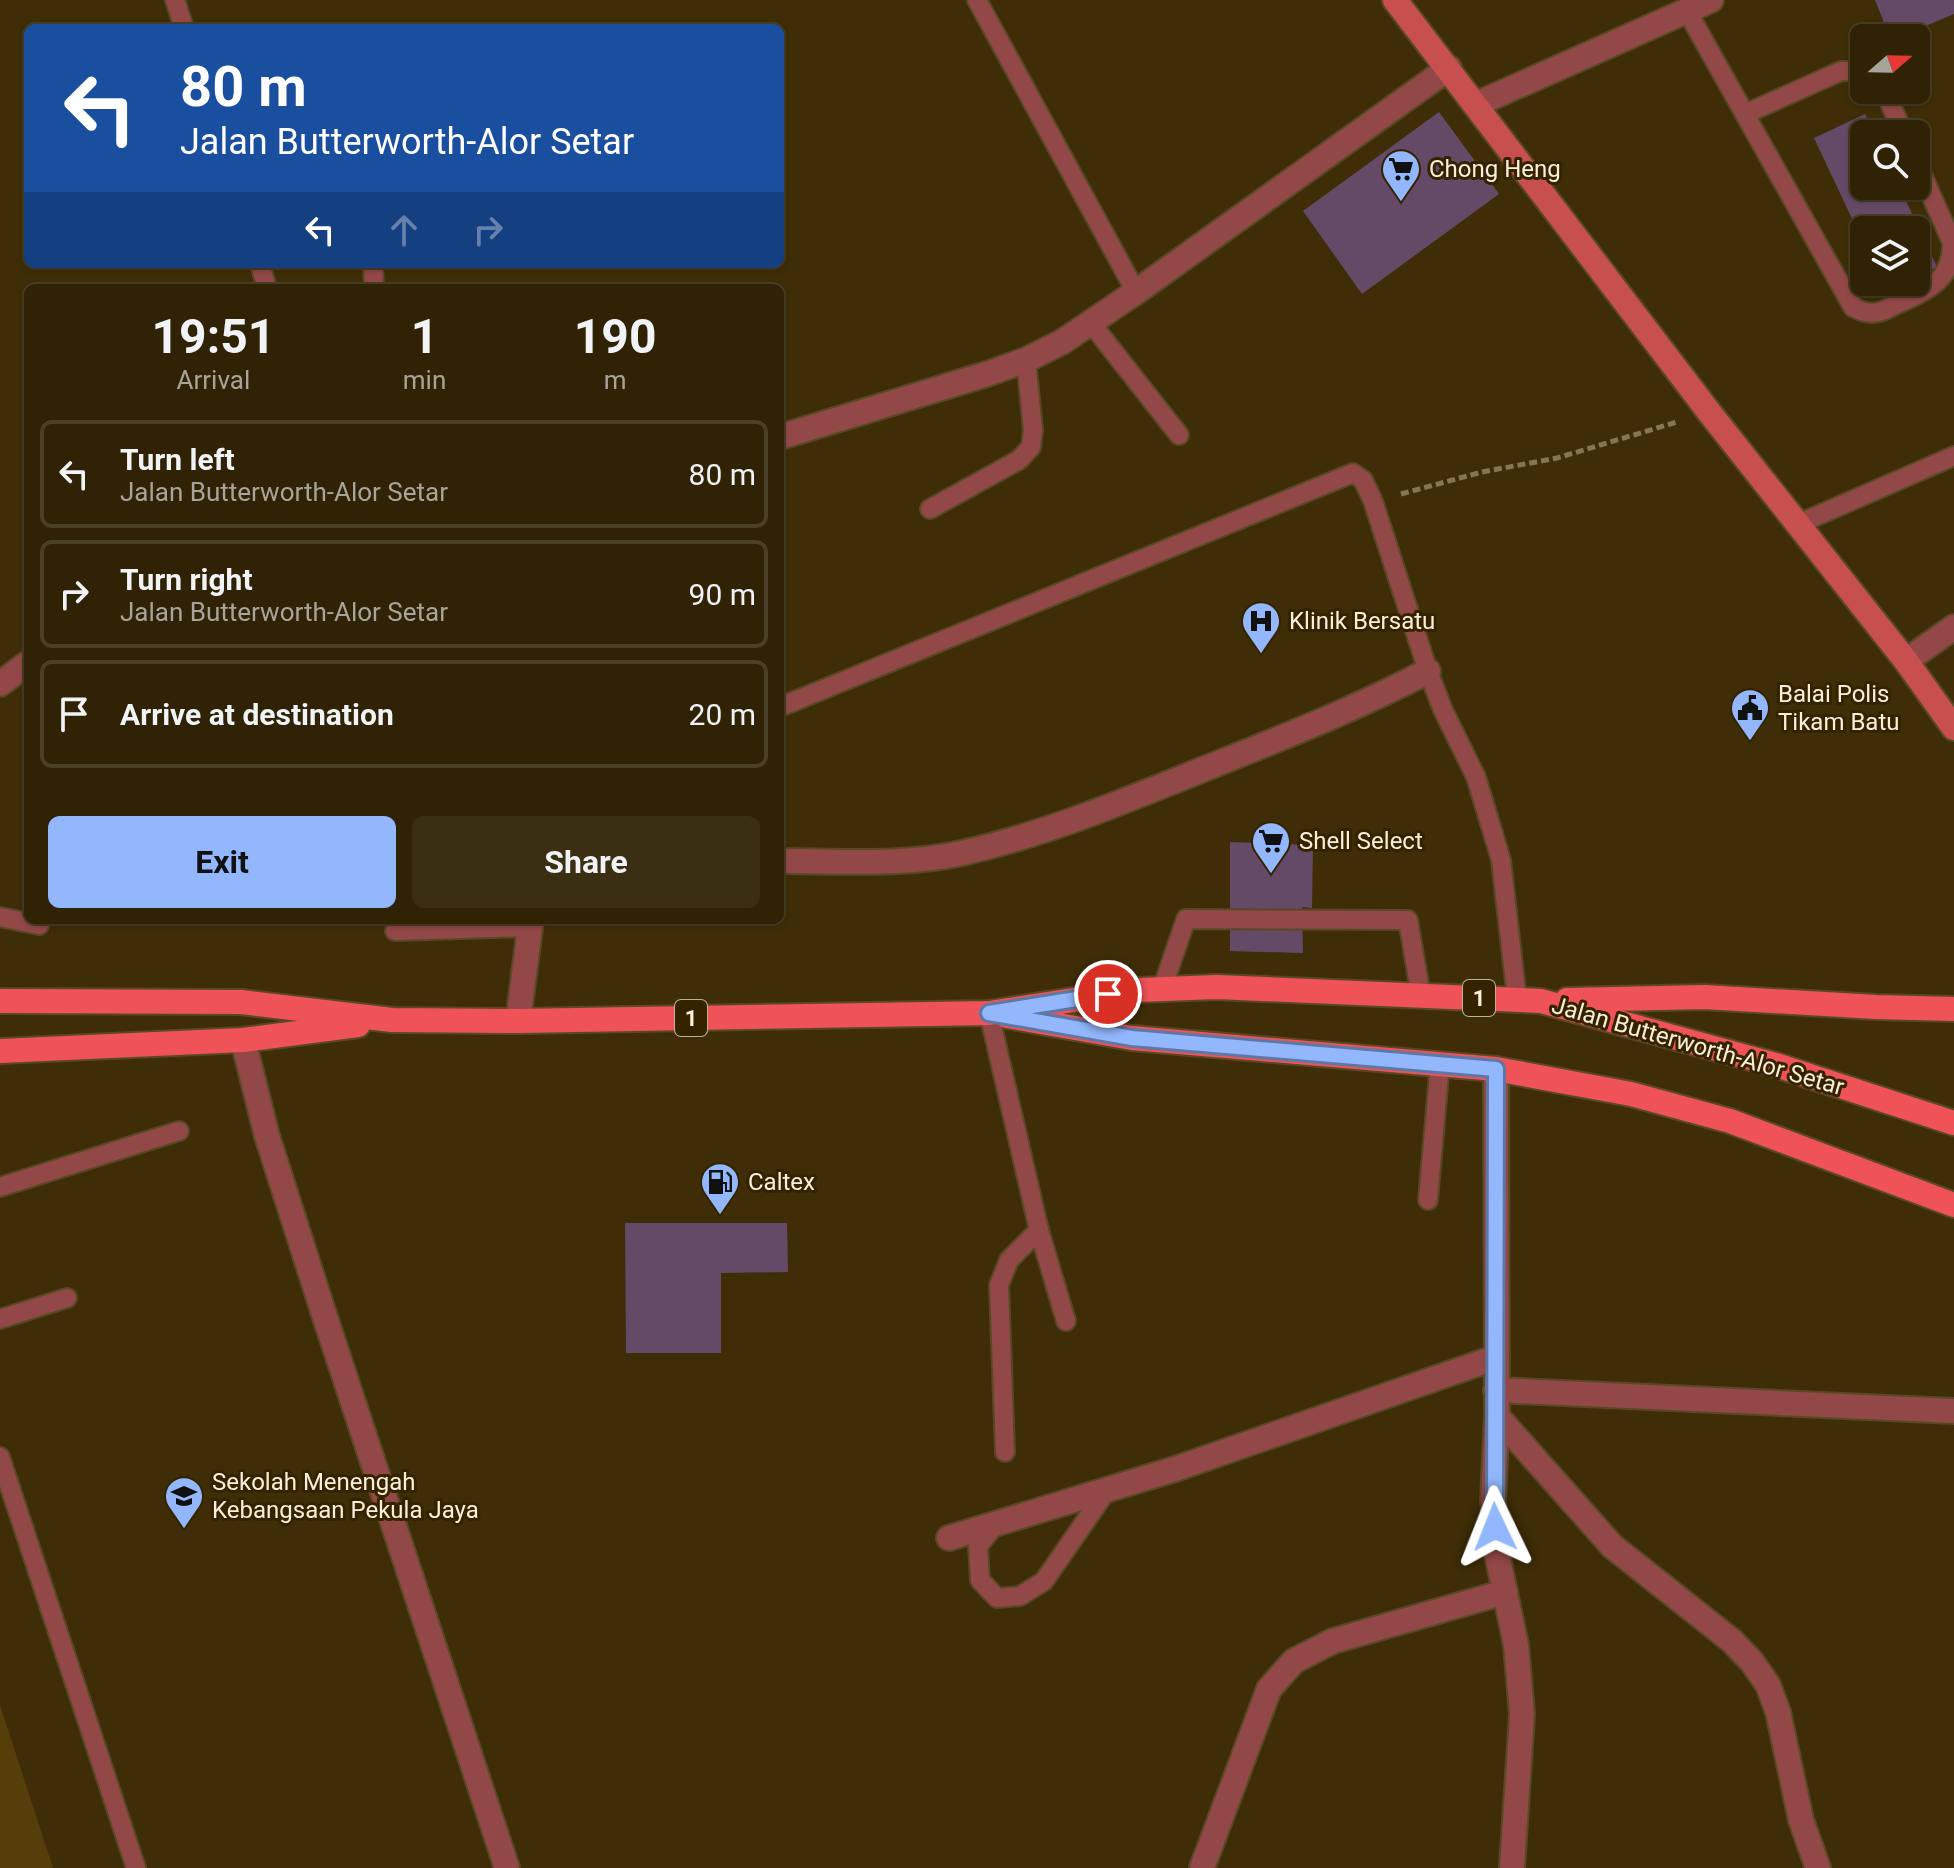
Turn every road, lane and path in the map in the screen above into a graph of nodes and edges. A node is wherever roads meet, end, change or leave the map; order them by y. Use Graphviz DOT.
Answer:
graph roads {
  1 [pos="175,0"];
  2 [pos="977,0"];
  3 [pos="1395,0"];
  4 [pos="1711,0"];
  5 [pos="1687,11"];
  6 [pos="183,24"];
  7 [pos="1449,68"];
  8 [pos="1850,70"];
  9 [pos="1477,104"];
  10 [pos="1745,114"];
  11 [pos="1930,192"];
  12 [pos="1136,292"];
  13 [pos="1091,323"];
  14 [pos="1026,360"];
  15 [pos="1709,412"];
  16 [pos="1179,435"];
  17 [pos="784,436"];
  18 [pos="1954,456"];
  19 [pos="1373,501"];
  20 [pos="930,509"];
  21 [pos="1798,524"];
  22 [pos="1954,627"];
  23 [pos="1906,661"];
  24 [pos="24,666"];
  25 [pos="1428,671"];
  26 [pos="0,684"];
  27 [pos="784,705"];
  28 [pos="1954,728"];
  29 [pos="784,861"];
  30 [pos="0,917"];
  31 [pos="24,922"];
  32 [pos="34,924"];
  33 [pos="530,924"];
  34 [pos="39,925"];
  35 [pos="395,931"];
  36 [pos="1162,989"];
  37 [pos="1421,996"];
  38 [pos="1529,1000"];
  39 [pos="0,1001"];
  40 [pos="1954,1009"];
  41 [pos="989,1013"];
  42 [pos="392,1020"];
  43 [pos="518,1021"];
  44 [pos="243,1040"];
  45 [pos="0,1051"];
  46 [pos="1440,1063"];
  47 [pos="1496,1069"];
  48 [pos="1954,1123"];
  49 [pos="179,1131"];
  50 [pos="0,1187"];
  51 [pos="1428,1200"];
  52 [pos="1954,1205"];
  53 [pos="1039,1230"];
  54 [pos="67,1298"];
  55 [pos="0,1319"];
  56 [pos="1066,1321"];
  57 [pos="1497,1357"];
  58 [pos="1496,1390"];
  59 [pos="1954,1411"];
  60 [pos="1497,1416"];
  61 [pos="1005,1452"];
  62 [pos="0,1457"];
  63 [pos="1107,1490"];
  64 [pos="996,1524"];
  65 [pos="949,1538"];
  66 [pos="1505,1592"];
  67 [pos="136,1868"];
  68 [pos="507,1868"];
  69 [pos="1202,1868"];
  70 [pos="1512,1868"];
  71 [pos="1818,1868"];
  1 -- 6 [label="lane"];
  2 -- 12 [label="lane"];
  3 -- 7 [label="main road"];
  4 -- 5 [label="street"];
  5 -- 9 [label="street"];
  5 -- 10 [label="lane"];
  7 -- 9 [label="main road"];
  7 -- 12 [label="street"];
  8 -- 10 [label="lane"];
  9 -- 15 [label="main road"];
  10 -- 11 [label="lane"];
  12 -- 13 [label="street"];
  13 -- 14 [label="street"];
  13 -- 16 [label="lane"];
  14 -- 17 [label="street"];
  14 -- 20 [label="lane"];
  15 -- 19 [label="path"];
  15 -- 21 [label="main road"];
  18 -- 21 [label="lane"];
  19 -- 25 [label="lane"];
  19 -- 27 [label="lane"];
  21 -- 23 [label="main road"];
  22 -- 23 [label="street"];
  23 -- 28 [label="main road"];
  24 -- 26 [label="street"];
  25 -- 29 [label="street"];
  25 -- 38 [label="lane"];
  30 -- 31 [label="lane"];
  32 -- 34 [label="lane"];
  33 -- 35 [label="lane"];
  33 -- 43 [label="street"];
  36 -- 37 [label="main road, Jalan Butterworth-Alor Setar / 1"];
  36 -- 37 [label="lane"];
  36 -- 41 [label="main road, Jalan Butterworth-Alor Setar / 1"];
  37 -- 38 [label="main road, Jalan Butterworth-Alor Setar / 1"];
  38 -- 40 [label="main road"];
  38 -- 48 [label="main road, Jalan Butterworth-Alor Setar / 1"];
  39 -- 42 [label="main road, 1"];
  41 -- 43 [label="main road, 1"];
  41 -- 46 [label="main road, 1"];
  41 -- 53 [label="lane"];
  42 -- 43 [label="main road, 1"];
  42 -- 44 [label="main road, 1"];
  44 -- 45 [label="main road, 1"];
  44 -- 68 [label="street"];
  46 -- 47 [label="main road, 1"];
  46 -- 51 [label="lane"];
  47 -- 52 [label="main road, 1"];
  47 -- 57 [label="street"];
  49 -- 50 [label="lane"];
  53 -- 56 [label="lane"];
  53 -- 61 [label="lane"];
  54 -- 55 [label="lane"];
  57 -- 58 [label="street"];
  57 -- 63 [label="street"];
  58 -- 59 [label="street"];
  58 -- 60 [label="street"];
  60 -- 66 [label="street"];
  60 -- 71 [label="street"];
  62 -- 67 [label="lane"];
  63 -- 64 [label="street"];
  63 -- 64 [label="lane"];
  64 -- 65 [label="street"];
  66 -- 69 [label="street"];
  66 -- 70 [label="street"];
}
